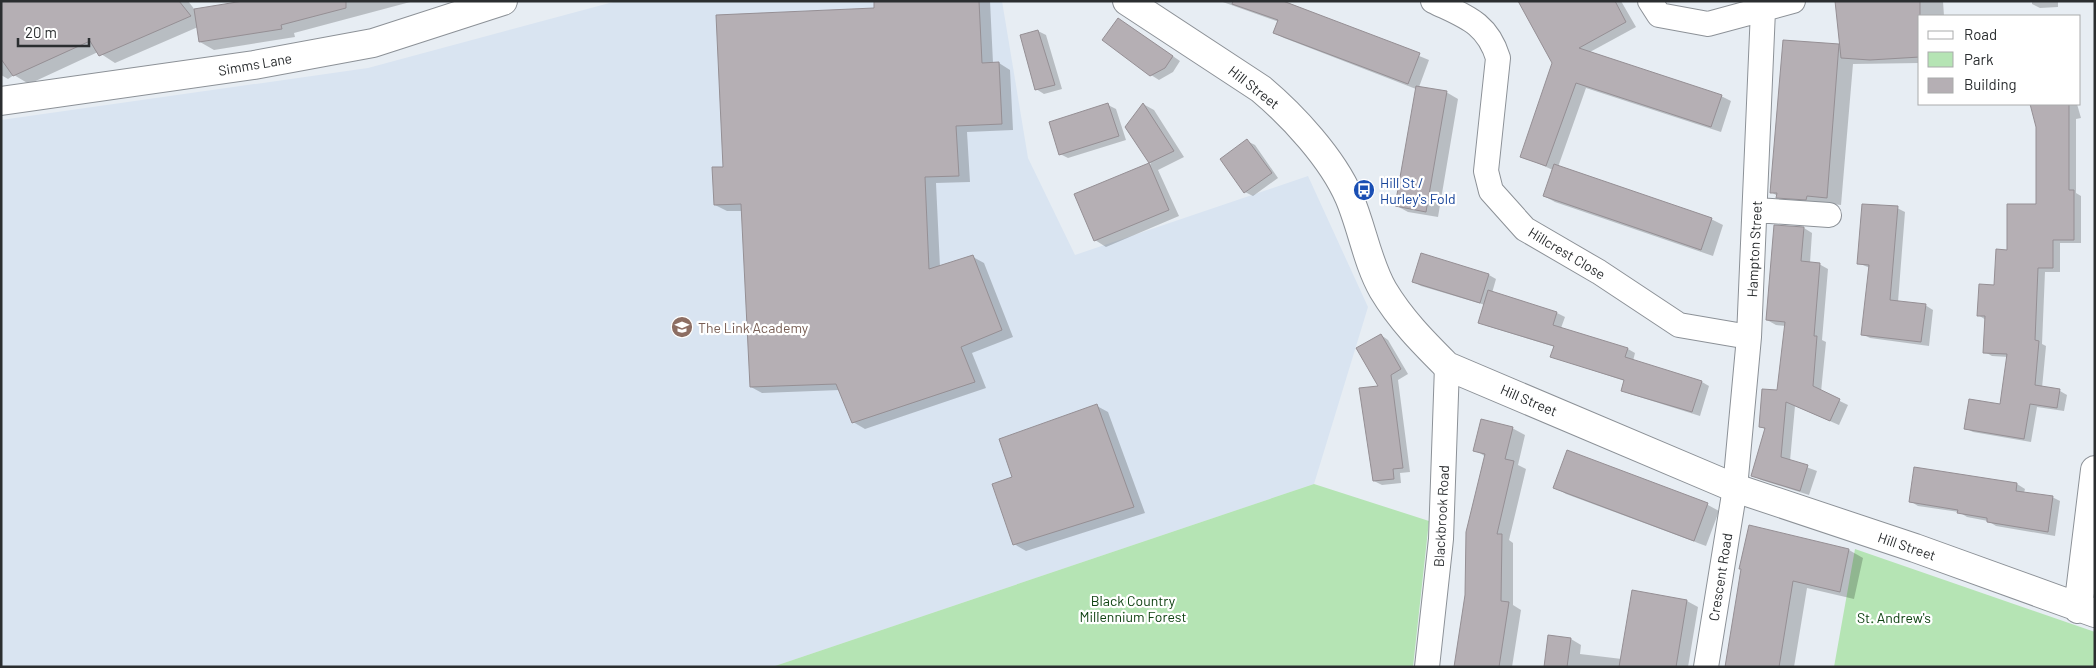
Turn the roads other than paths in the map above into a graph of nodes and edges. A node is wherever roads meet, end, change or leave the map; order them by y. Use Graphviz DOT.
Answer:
graph roads {
  1 [pos="1127,1"];
  2 [pos="1433,1"];
  3 [pos="1650,1"];
  4 [pos="1793,1"];
  5 [pos="493,3"];
  6 [pos="1764,10"];
  7 [pos="1,101"];
  8 [pos="1756,210"];
  9 [pos="1829,215"];
  10 [pos="1749,337"];
  11 [pos="1447,366"];
  12 [pos="2095,470"];
  13 [pos="1734,488"];
  14 [pos="2087,611"];
  15 [pos="1427,667"];
  16 [pos="1706,667"];
  1 -- 11 [label="street, Hill Street"];
  2 -- 10 [label="street, Hillcrest Close"];
  3 -- 6 [label="street"];
  4 -- 6 [label="street"];
  5 -- 7 [label="street, Simms Lane"];
  6 -- 8 [label="street, Hampton Street"];
  8 -- 9 [label="street"];
  8 -- 10 [label="street, Hampton Street"];
  10 -- 13 [label="street, Hampton Street"];
  11 -- 13 [label="street, Hill Street"];
  11 -- 15 [label="street, Blackbrook Road"];
  12 -- 14 [label="street"];
  13 -- 14 [label="street, Hill Street"];
  13 -- 16 [label="street, Crescent Road"];
}
